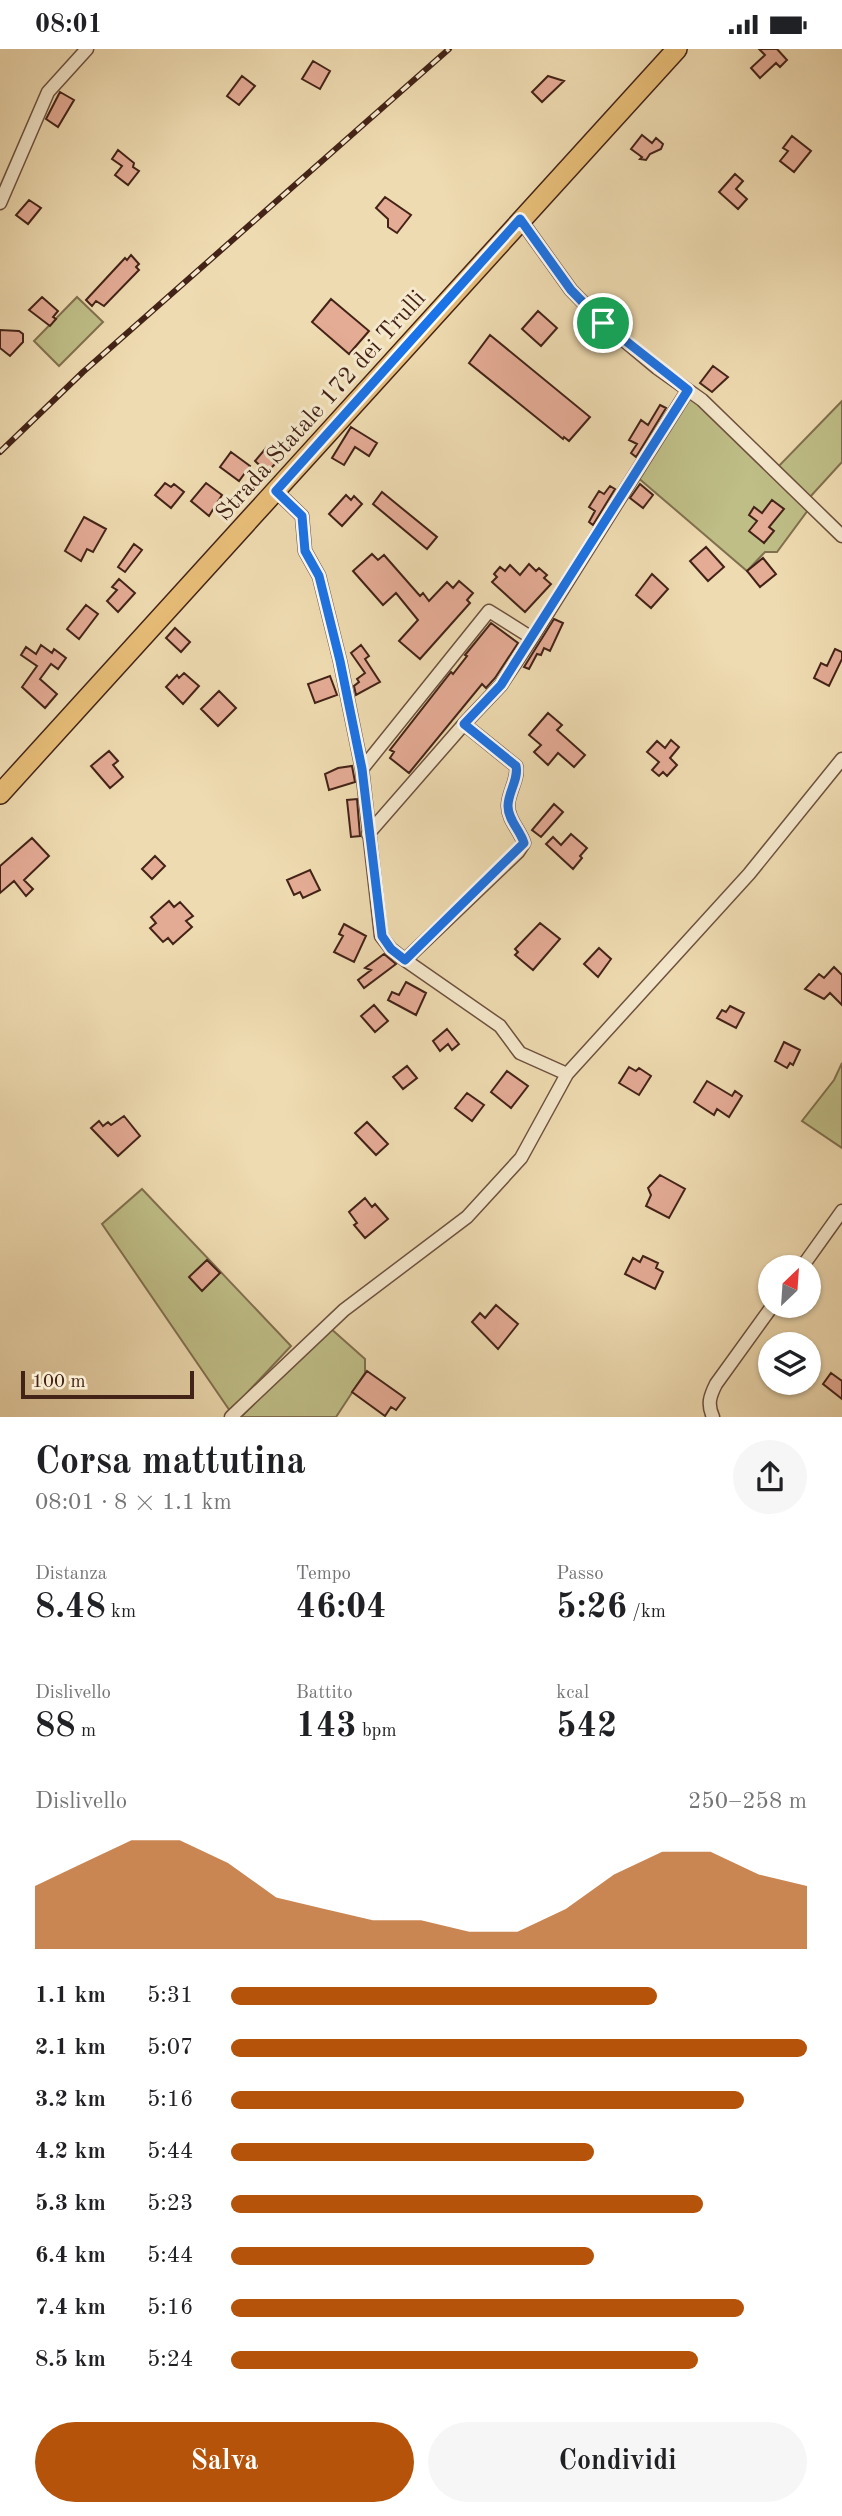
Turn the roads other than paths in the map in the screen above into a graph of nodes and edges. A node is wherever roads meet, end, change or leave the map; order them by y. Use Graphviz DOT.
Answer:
graph roads {
  1 [pos="87,49"];
  2 [pos="677,49"];
  3 [pos="0,202"];
  4 [pos="520,219"];
  5 [pos="688,390"];
  6 [pos="276,491"];
  7 [pos="842,536"];
  8 [pos="532,638"];
  9 [pos="464,724"];
  10 [pos="842,759"];
  11 [pos="362,769"];
  12 [pos="0,794"];
  13 [pos="368,834"];
  14 [pos="405,960"];
  15 [pos="567,1074"];
  16 [pos="842,1212"];
  17 [pos="811,1255"];
  18 [pos="764,1318"];
  19 [pos="231,1417"];
  20 [pos="713,1417"];
  1 -- 3 [label="street"];
  2 -- 4 [label="main road, Strada Statale 172 dei Trulli"];
  4 -- 5 [label="street"];
  4 -- 6 [label="main road, Strada Statale 172 dei Trulli"];
  5 -- 7 [label="street"];
  5 -- 8 [label="street"];
  6 -- 11 [label="street"];
  6 -- 12 [label="main road, Strada Statale 172 dei Trulli"];
  8 -- 9 [label="street"];
  8 -- 11 [label="street"];
  9 -- 13 [label="street"];
  9 -- 14 [label="street"];
  10 -- 15 [label="street"];
  11 -- 13 [label="street"];
  13 -- 14 [label="street"];
  14 -- 15 [label="street"];
  15 -- 19 [label="street"];
  16 -- 17 [label="street"];
  18 -- 20 [label="street"];
}
